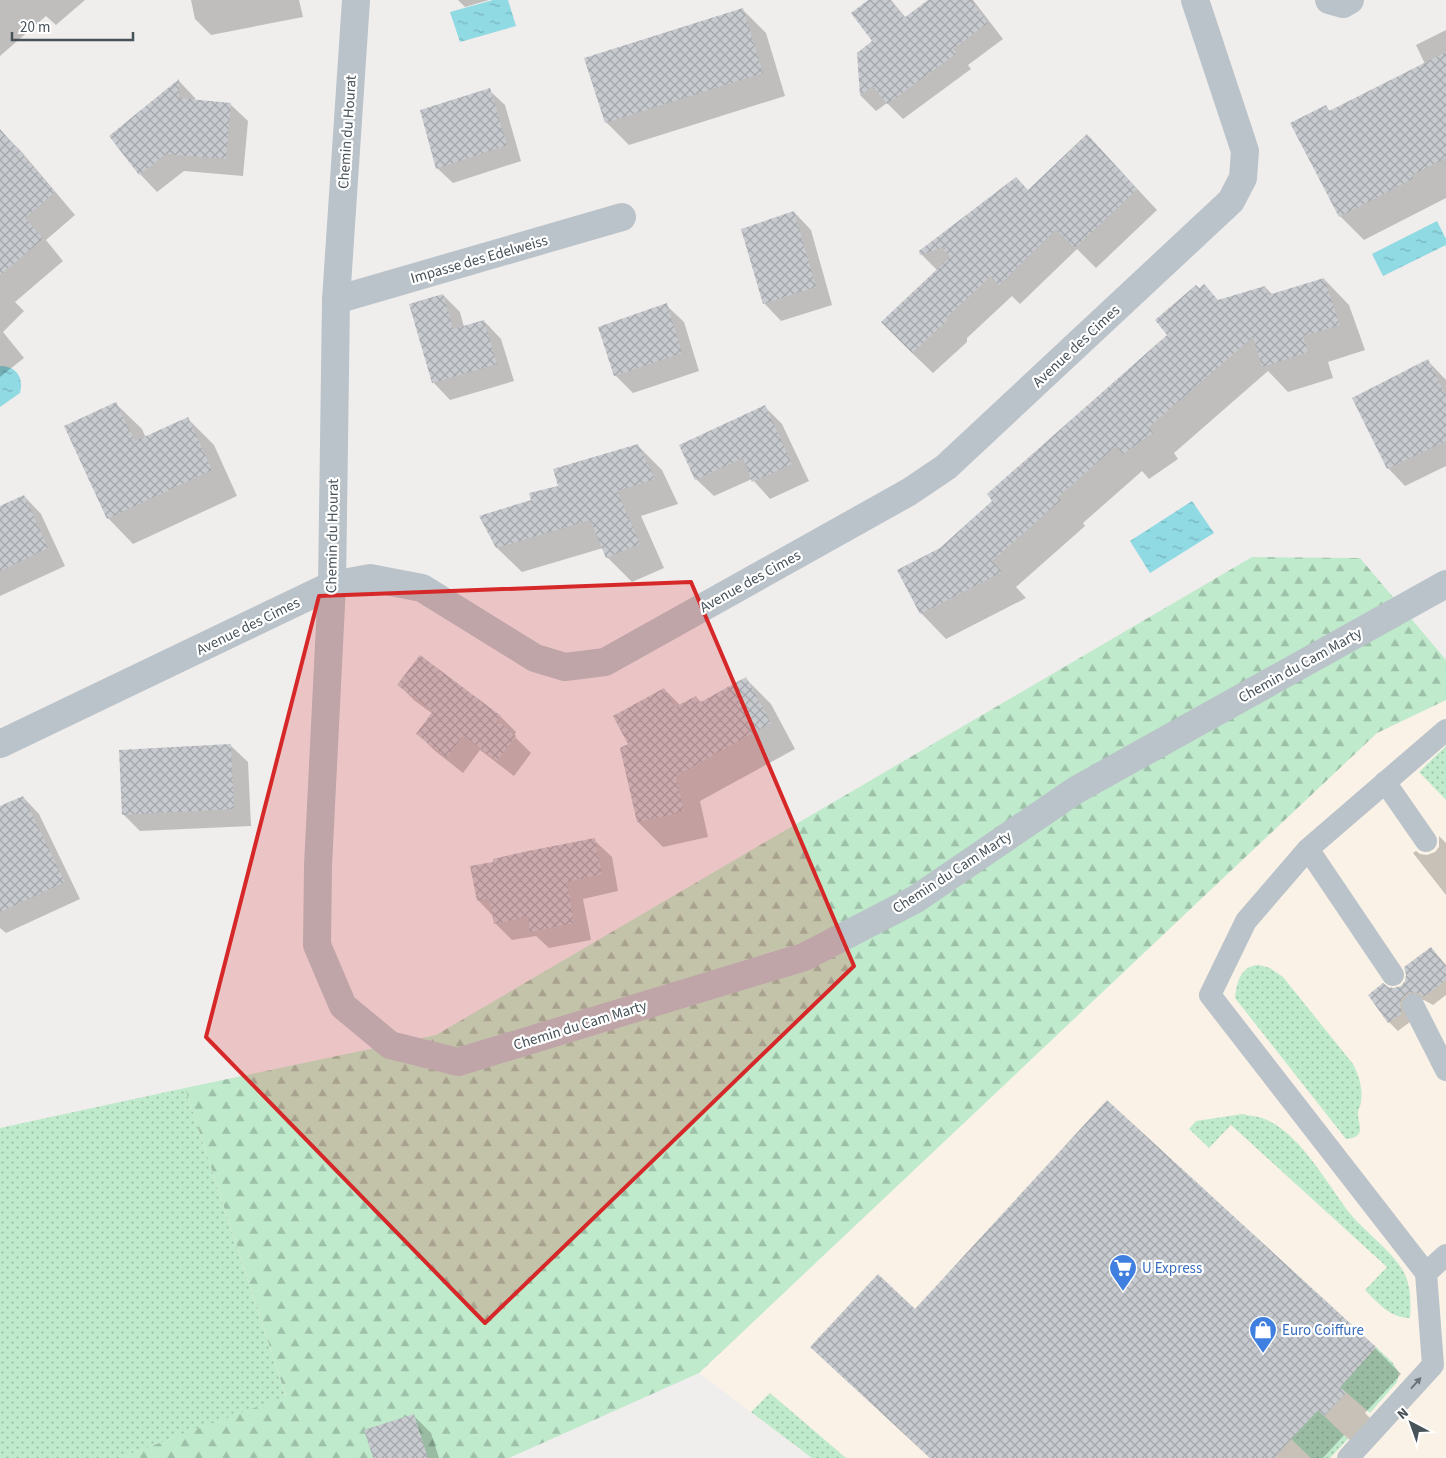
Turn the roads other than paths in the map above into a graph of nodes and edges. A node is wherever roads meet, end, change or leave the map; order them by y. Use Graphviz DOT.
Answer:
graph roads {
  1 [pos="356,0"];
  2 [pos="1195,0"];
  3 [pos="1329,0"];
  4 [pos="1350,0"];
  5 [pos="622,217"];
  6 [pos="336,300"];
  7 [pos="1446,584"];
  8 [pos="332,585"];
  9 [pos="1446,730"];
  10 [pos="0,744"];
  11 [pos="1385,782"];
  12 [pos="1426,841"];
  13 [pos="1308,849"];
  14 [pos="1393,975"];
  15 [pos="1413,1005"];
  16 [pos="390,1045"];
  17 [pos="1446,1070"];
  18 [pos="1446,1255"];
  19 [pos="1426,1273"];
  20 [pos="1348,1458"];
  1 -- 6 [label="street, Chemin du Hourat"];
  2 -- 8 [label="street, Avenue des Cimes"];
  3 -- 4 [label="street"];
  5 -- 6 [label="street, Impasse des Edelweiss"];
  6 -- 8 [label="street, Chemin du Hourat"];
  7 -- 16 [label="street, Chemin du Cam Marty"];
  8 -- 10 [label="street, Avenue des Cimes"];
  8 -- 16 [label="street, Chemin du Hourat"];
  9 -- 11 [label="lane"];
  11 -- 12 [label="lane"];
  11 -- 13 [label="lane"];
  13 -- 14 [label="lane"];
  13 -- 19 [label="lane"];
  15 -- 17 [label="lane"];
  18 -- 19 [label="lane"];
  20 -- 19 [label="lane, one-way"];
}
